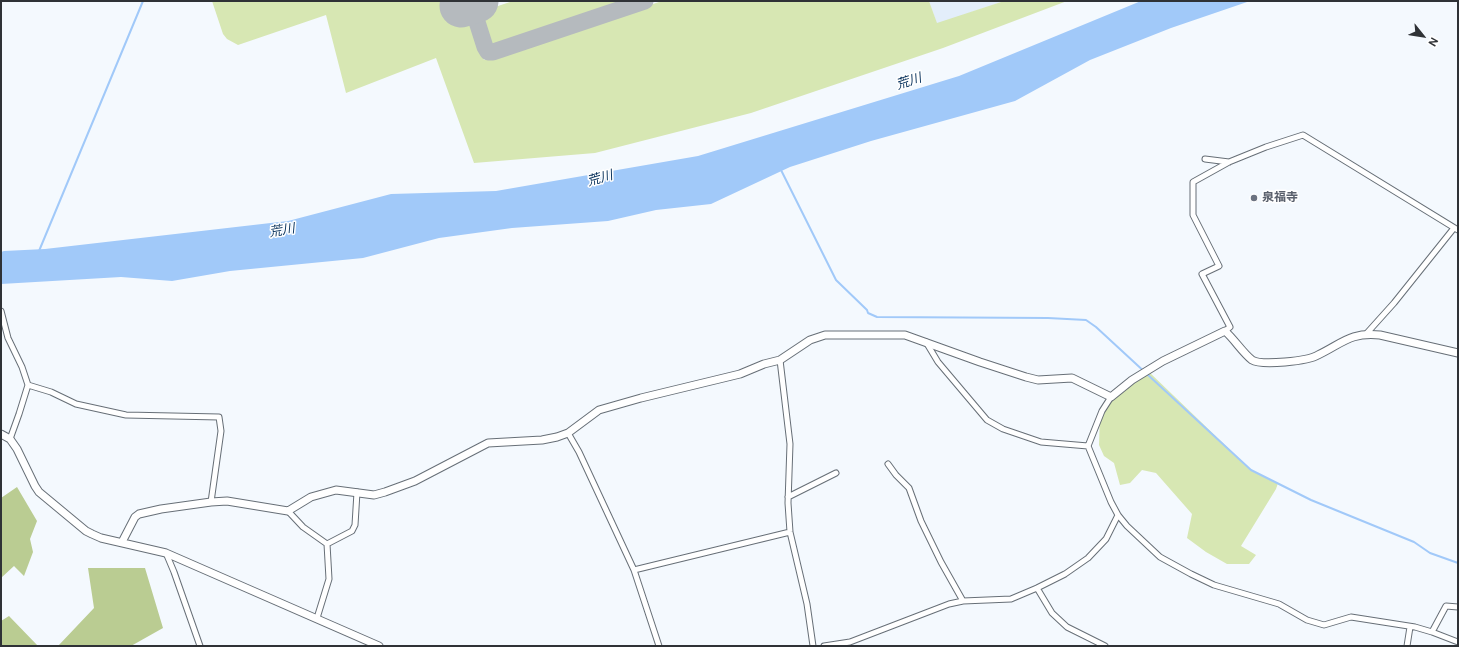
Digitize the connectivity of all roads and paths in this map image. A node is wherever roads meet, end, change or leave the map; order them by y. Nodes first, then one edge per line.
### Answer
1 (1205, 159) dead end
2 (1229, 162) junction
3 (1456, 229) edge
4 (1, 311) edge
5 (1225, 331) junction
6 (1367, 333) junction
7 (926, 342) junction
8 (1458, 353) edge
9 (780, 360) junction
10 (28, 385) junction
11 (1111, 397) junction
12 (568, 433) junction
13 (1, 434) edge
14 (10, 439) junction
15 (1088, 446) junction
16 (888, 464) dead end
17 (836, 473) dead end
18 (357, 492) junction
19 (788, 497) junction
20 (211, 502) junction
21 (288, 511) junction
22 (1118, 515) junction
23 (790, 532) junction
24 (122, 542) junction
25 (327, 544) junction
26 (166, 553) junction
27 (634, 570) junction
28 (1037, 588) junction
29 (963, 601) junction
30 (1458, 607) edge
31 (317, 618) junction
32 (1410, 626) junction
33 (1432, 632) junction
34 (1458, 642) edge
35 (200, 646) edge
36 (379, 646) edge
37 (659, 646) edge
38 (813, 646) edge
39 (824, 646) edge
40 (1105, 646) edge
41 (1407, 646) edge

1 - 2 street
2 - 3 street
2 - 5 street
3 - 6 street
4 - 10 street
5 - 6 street
5 - 11 street
6 - 8 street
7 - 9 street
7 - 11 street
7 - 15 street
9 - 12 street
9 - 19 street
10 - 14 street
10 - 20 street
11 - 15 street
12 - 18 street
12 - 27 street
13 - 14 street
14 - 24 street
15 - 22 street
16 - 29 street
17 - 19 street
18 - 21 street
18 - 25 street
19 - 23 street
20 - 21 street
20 - 24 street
21 - 25 street
22 - 28 street
22 - 32 street
23 - 27 street
23 - 38 street
24 - 26 street
25 - 31 street
26 - 31 street
26 - 35 street
27 - 37 street
28 - 29 street
28 - 40 street
29 - 39 street
30 - 33 street
31 - 36 street
32 - 33 street
32 - 41 street
33 - 34 street

